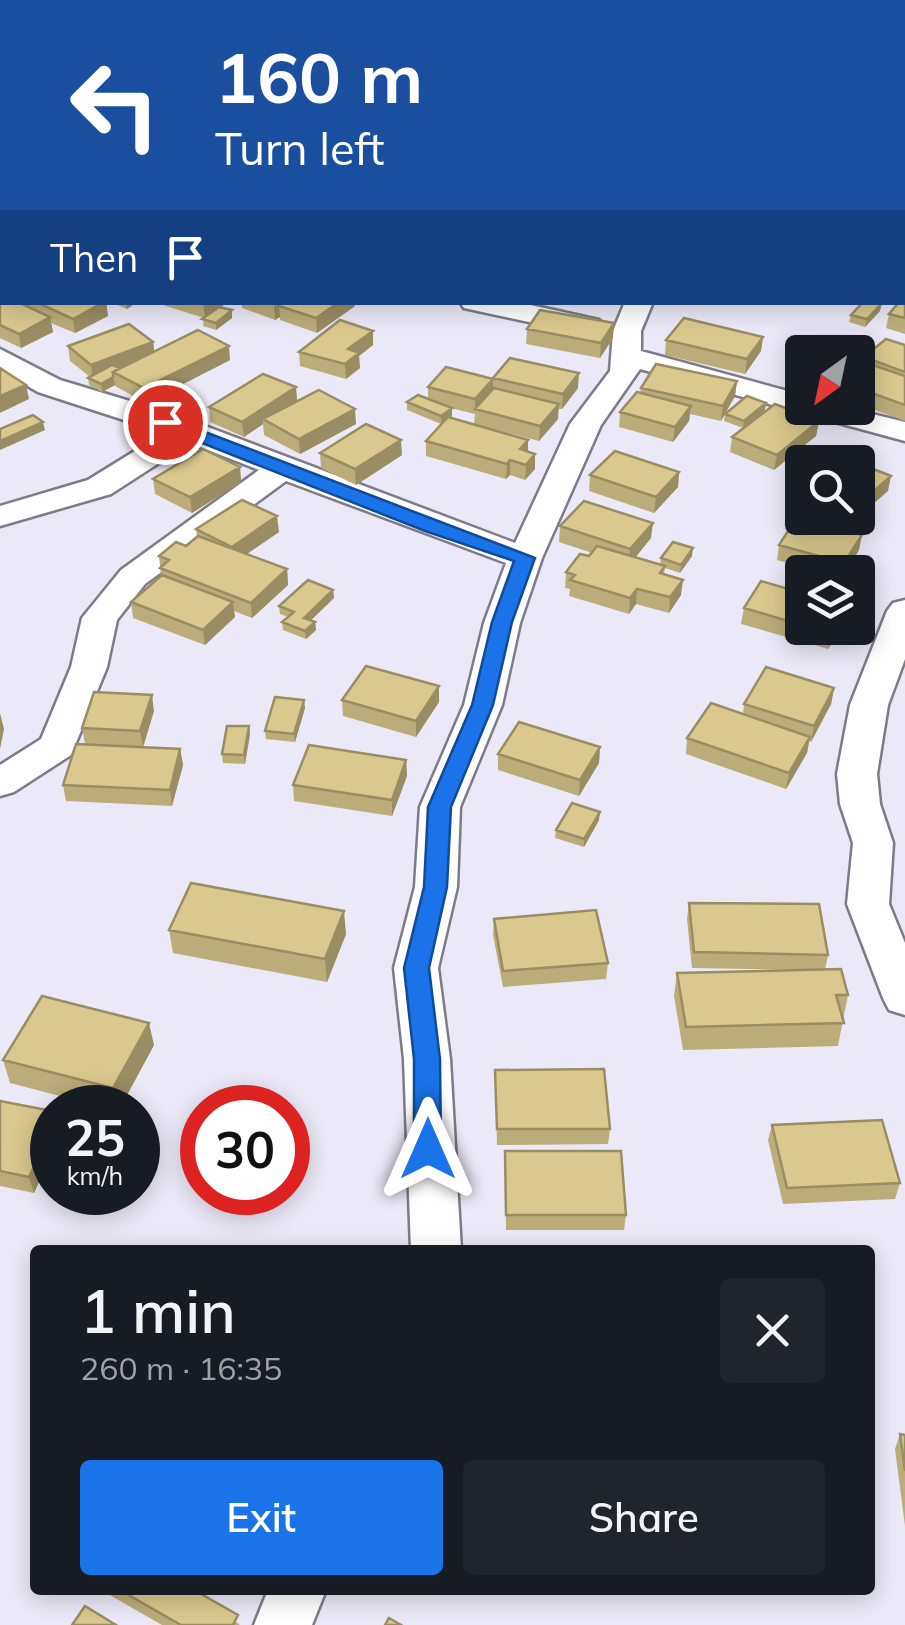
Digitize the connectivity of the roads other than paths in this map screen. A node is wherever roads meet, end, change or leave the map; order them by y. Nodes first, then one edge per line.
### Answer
1 (491, 305) edge
2 (631, 330) edge
3 (0, 358) edge
4 (785, 397) edge
5 (875, 424) edge
6 (187, 430) junction
7 (905, 432) edge
8 (283, 468) junction
9 (0, 516) edge
10 (525, 558) junction
11 (905, 611) edge
12 (0, 783) edge
13 (905, 998) edge
14 (436, 1245) edge
15 (295, 1595) edge
16 (284, 1625) edge

1 - 2 street
2 - 4 street
2 - 10 street
3 - 6 street
5 - 7 street
6 - 8 street
6 - 9 street
8 - 10 street
8 - 12 street
10 - 14 street
11 - 13 street
15 - 16 street

